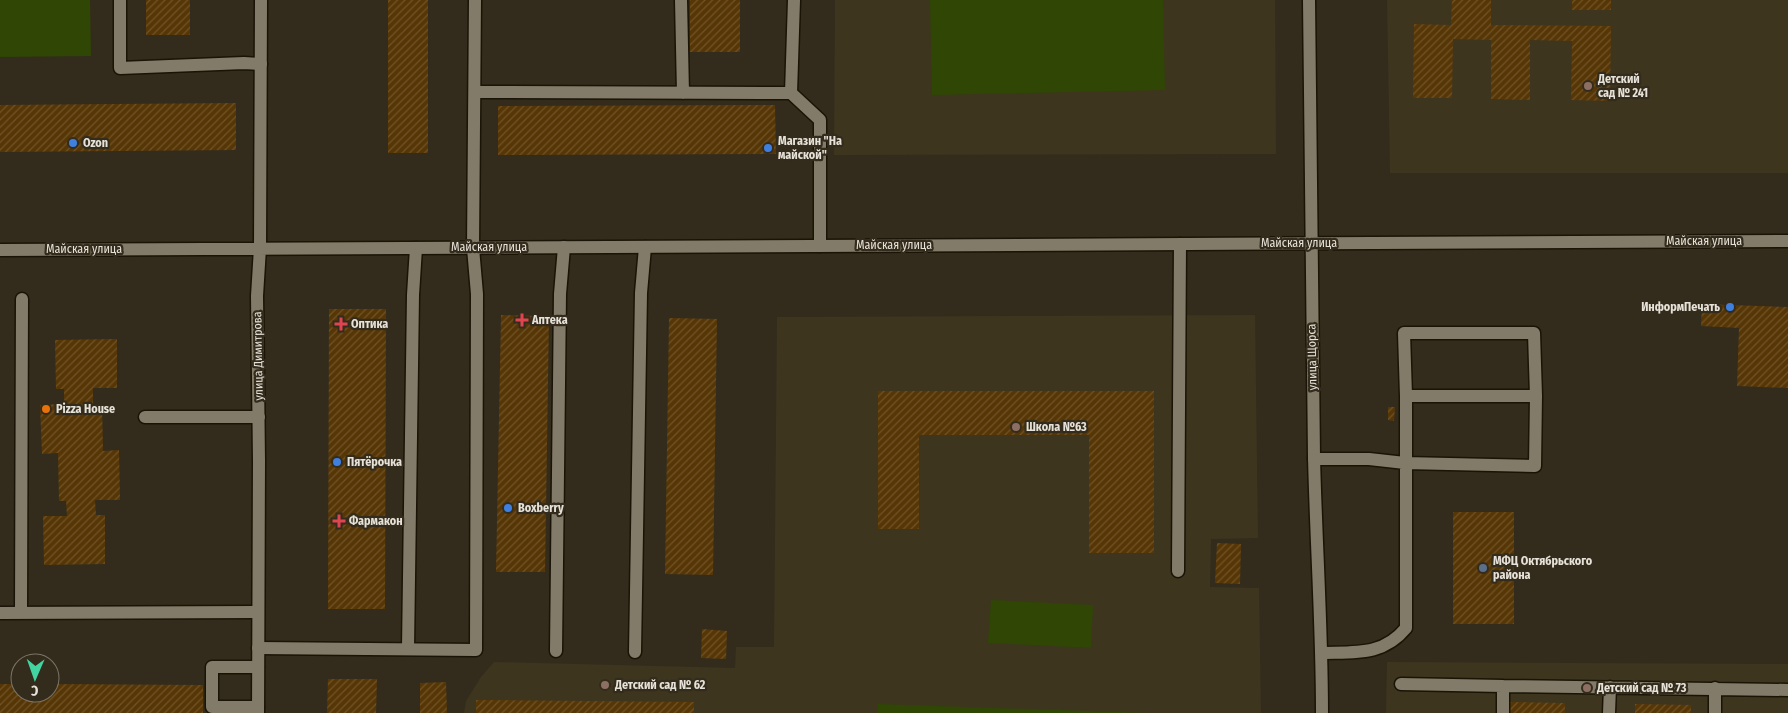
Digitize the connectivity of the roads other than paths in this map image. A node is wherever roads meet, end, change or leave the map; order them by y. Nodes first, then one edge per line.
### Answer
1 (120, 0) edge
2 (261, 0) edge
3 (475, 0) edge
4 (681, 0) edge
5 (794, 0) edge
6 (1309, 0) edge
7 (261, 64) junction
8 (475, 92) junction
9 (683, 93) junction
10 (791, 93) junction
11 (1788, 241) edge
12 (1310, 243) junction
13 (1180, 244) junction
14 (820, 246) junction
15 (564, 247) junction
16 (645, 247) junction
17 (260, 248) junction
18 (416, 248) junction
19 (473, 248) junction
20 (0, 250) edge
21 (22, 299) dead end
22 (1406, 396) junction
23 (1536, 396) junction
24 (144, 417) dead end
25 (259, 417) junction
26 (1314, 459) junction
27 (1405, 463) junction
28 (1178, 571) dead end
29 (258, 612) junction
30 (0, 613) edge
31 (21, 613) junction
32 (258, 648) junction
33 (408, 648) junction
34 (556, 651) dead end
35 (635, 652) dead end
36 (1322, 653) junction
37 (258, 667) junction
38 (1401, 684) dead end
39 (1503, 686) junction
40 (1610, 688) junction
41 (1715, 688) junction
42 (1788, 690) edge
43 (258, 710) edge
44 (1322, 713) edge
45 (1503, 713) edge
46 (1609, 713) edge
47 (1714, 713) edge

1 - 7 street
2 - 7 street, улица Димитрова
3 - 8 street
4 - 9 street
5 - 10 street
6 - 12 street, улица Щорса
7 - 17 street, улица Димитрова
8 - 9 street
8 - 19 street
9 - 10 street
10 - 14 street
11 - 12 street, Майская улица
12 - 13 street, Майская улица
12 - 26 street, улица Щорса
13 - 14 street, Майская улица
13 - 28 street
14 - 16 street, Майская улица
15 - 16 street, Майская улица
15 - 19 street, Майская улица
15 - 34 street
16 - 35 street
17 - 18 street, Майская улица
17 - 20 street, Майская улица
17 - 25 street, улица Димитрова
18 - 19 street, Майская улица
18 - 33 street
19 - 33 street
21 - 31 street
22 - 23 street
22 - 23 street
22 - 27 street
23 - 27 street
24 - 25 street
25 - 29 street, улица Димитрова
26 - 27 street
26 - 36 street, улица Щорса
27 - 36 street
29 - 31 street
29 - 32 street, улица Димитрова
30 - 31 street
32 - 33 street
32 - 37 street, улица Димитрова
36 - 44 street, улица Щорса
37 - 43 street, улица Димитрова
37 - 43 street
38 - 39 street
39 - 40 street
39 - 45 street
40 - 41 street
40 - 46 street
41 - 42 street
41 - 47 street

